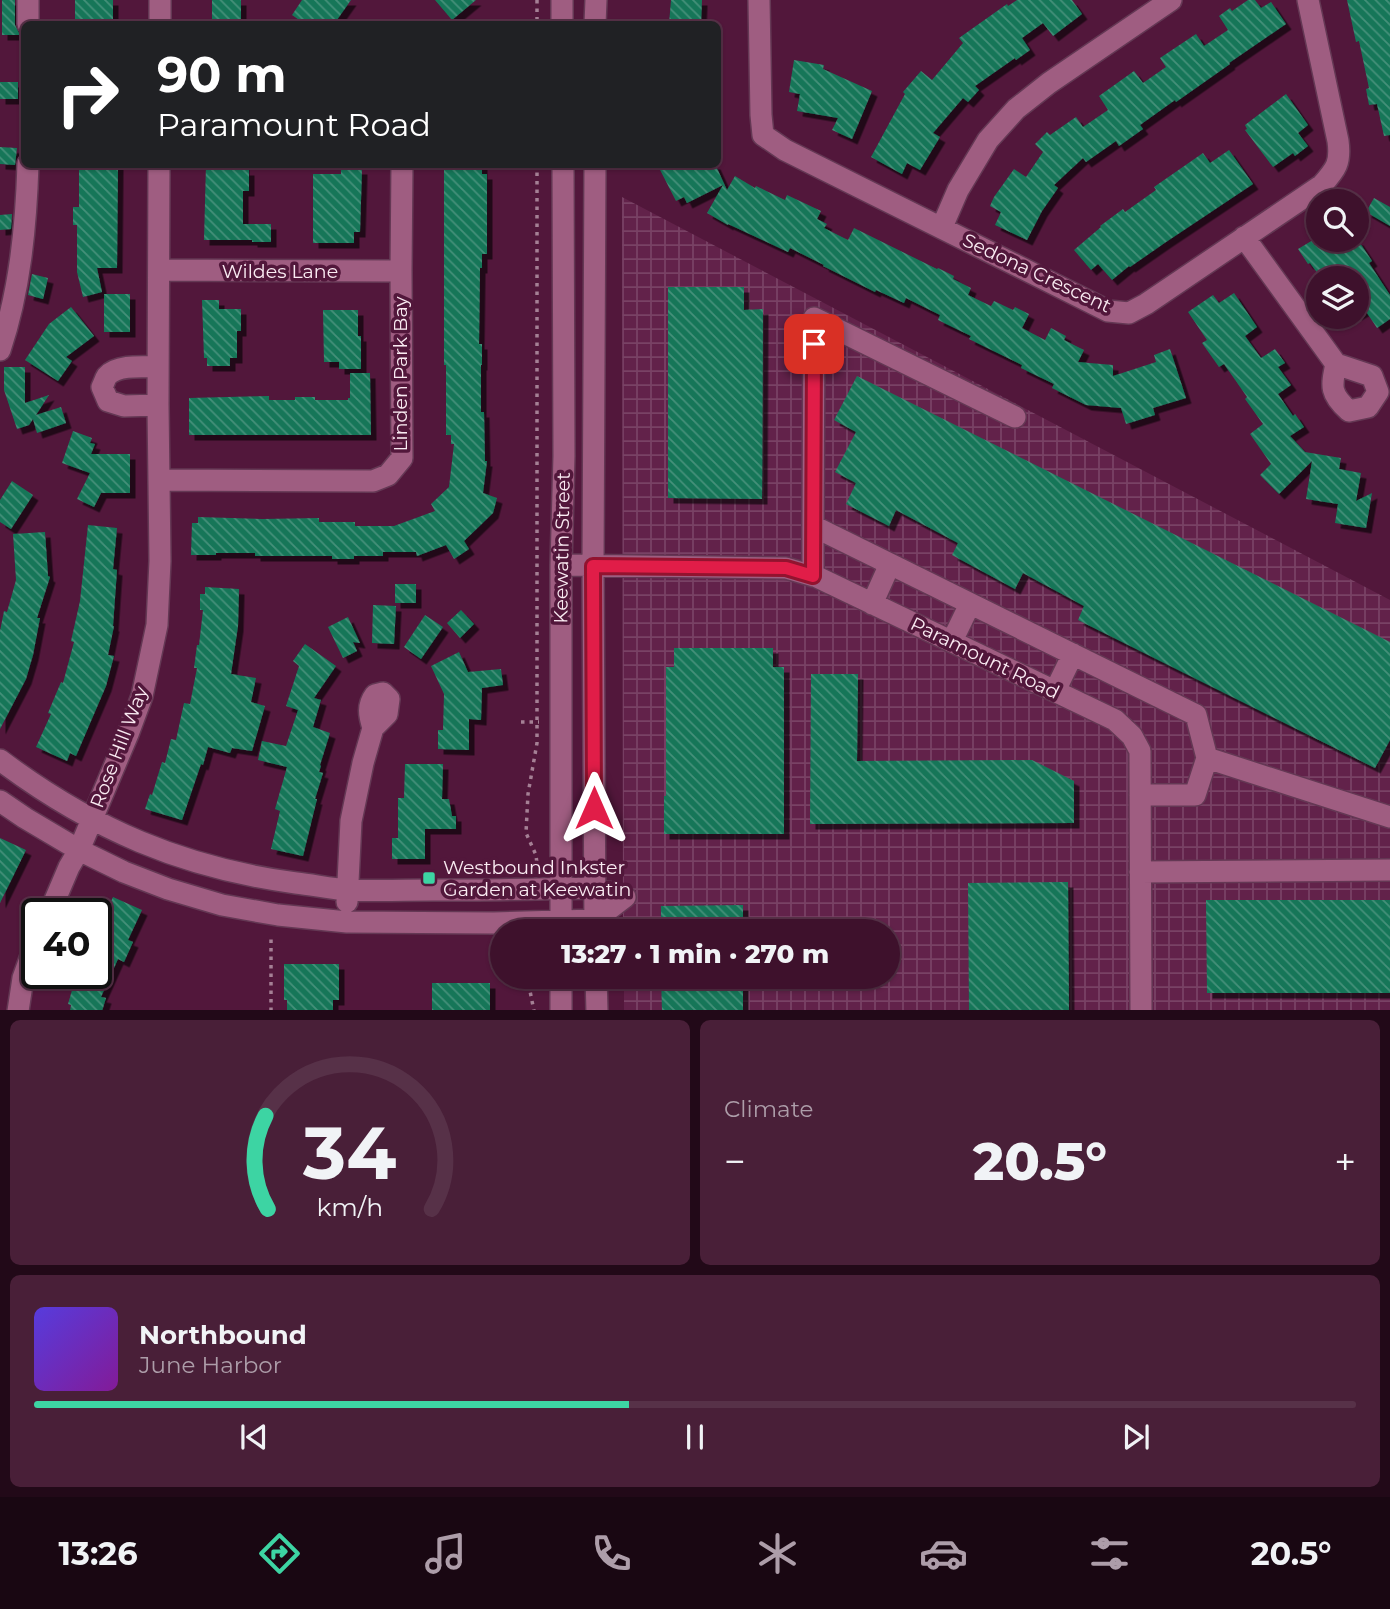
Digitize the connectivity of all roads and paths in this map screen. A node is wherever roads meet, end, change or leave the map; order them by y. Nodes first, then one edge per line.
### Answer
1 (28, 0) edge
2 (160, 0) edge
3 (537, 0) edge
4 (562, 0) edge
5 (596, 0) edge
6 (759, 0) edge
7 (1171, 0) edge
8 (1308, 0) edge
9 (28, 21) edge
10 (160, 21) edge
11 (537, 21) edge
12 (562, 21) edge
13 (595, 21) edge
14 (28, 168) edge
15 (159, 168) edge
16 (402, 168) edge
17 (537, 168) edge
18 (563, 168) edge
19 (595, 168) edge
20 (942, 227) junction
21 (1244, 237) junction
22 (159, 270) junction
23 (401, 271) junction
24 (0, 350) edge
25 (1336, 364) dead end
26 (158, 367) junction
27 (158, 405) junction
28 (1015, 417) dead end
29 (160, 480) junction
30 (813, 526) junction
31 (890, 564) junction
32 (561, 565) junction
33 (593, 566) junction
34 (813, 576) junction
35 (872, 604) junction
36 (970, 604) junction
37 (952, 641) junction
38 (1073, 654) junction
39 (1055, 691) junction
40 (521, 722) dead end
41 (537, 722) junction
42 (548, 722) dead end
43 (373, 728) dead end
44 (1207, 758) junction
45 (0, 760) edge
46 (1140, 795) junction
47 (0, 801) edge
48 (1390, 817) edge
49 (91, 820) junction
50 (79, 850) junction
51 (536, 855) dead end
52 (1390, 870) edge
53 (1140, 872) junction
54 (594, 888) junction
55 (562, 889) junction
56 (347, 890) junction
57 (56, 898) edge
58 (561, 919) edge
59 (595, 919) edge
60 (604, 919) edge
61 (347, 922) junction
62 (490, 927) edge
63 (271, 937) dead end
64 (21, 989) edge
65 (530, 989) edge
66 (560, 989) edge
67 (596, 989) edge
68 (18, 1010) edge
69 (271, 1010) edge
70 (534, 1010) edge
71 (561, 1010) edge
72 (597, 1010) edge
73 (1141, 1010) edge

1 - 9 street
2 - 10 street
3 - 11 path
4 - 12 street
5 - 13 street
6 - 20 street, Sedona Crescent
7 - 20 street
8 - 21 street, Sedona Crescent
14 - 24 street
15 - 22 street, Rose Hill Way
16 - 23 street, Linden Park Bay
17 - 41 path
18 - 32 street, Keewatin Street
19 - 33 street, Keewatin Street
20 - 21 street, Sedona Crescent
21 - 25 street
22 - 23 street, Wildes Lane
22 - 26 street, Rose Hill Way
23 - 29 street, Linden Park Bay
26 - 27 street, Rose Hill Way
26 - 27 street
27 - 29 street, Rose Hill Way
28 - 30 street
29 - 49 street, Rose Hill Way
30 - 31 street
30 - 34 street
31 - 35 street
31 - 36 street
32 - 33 street, Paramount Road
32 - 55 street, Keewatin Street
33 - 34 street, Paramount Road
33 - 54 street, Keewatin Street
34 - 35 street, Paramount Road
35 - 37 street, Paramount Road
36 - 37 street
36 - 38 street
37 - 39 street, Paramount Road
38 - 39 street
38 - 44 street
39 - 46 street, Paramount Road
40 - 41 path
41 - 42 path
41 - 51 path
43 - 56 street
44 - 46 street
44 - 48 street
45 - 49 street
46 - 53 street, Paramount Road
47 - 50 street
49 - 50 street, Rose Hill Way
49 - 56 street
50 - 57 street, Rose Hill Way
50 - 61 street
52 - 53 street
53 - 73 street, Paramount Road
54 - 55 street
54 - 59 street, Keewatin Street
54 - 60 street
55 - 56 street
55 - 58 street, Keewatin Street
56 - 61 street
61 - 62 street
63 - 69 path
64 - 68 street
65 - 70 path
66 - 71 street
67 - 72 street

